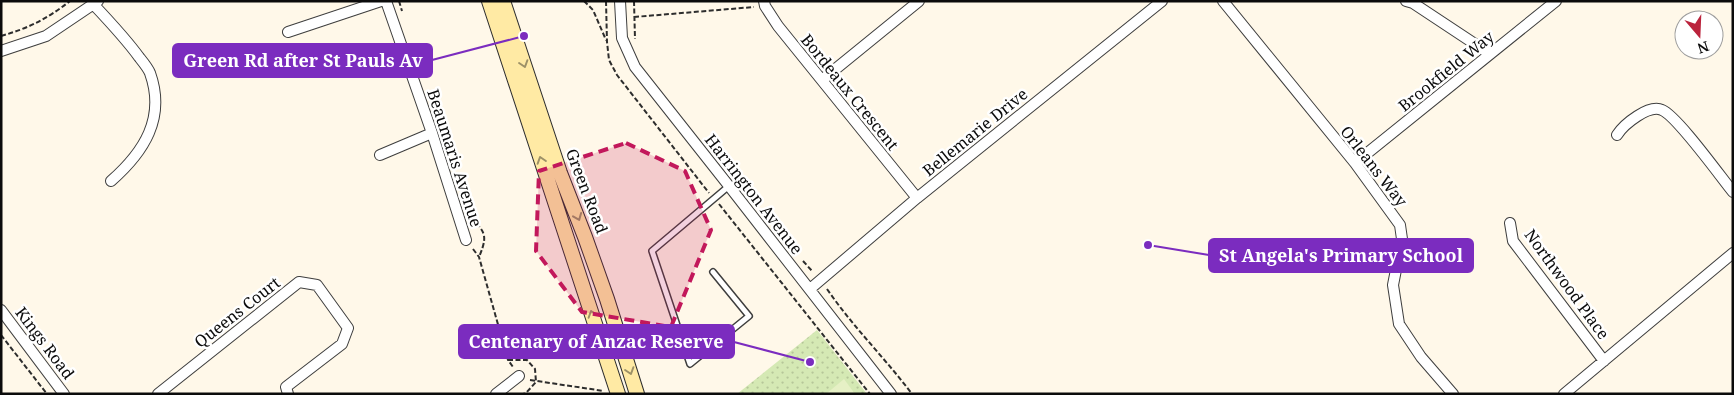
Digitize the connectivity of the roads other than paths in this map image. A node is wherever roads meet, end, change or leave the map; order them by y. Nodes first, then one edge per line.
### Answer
1 (381, 1) edge
2 (386, 1) edge
3 (489, 1) edge
4 (503, 1) edge
5 (620, 1) edge
6 (919, 1) edge
7 (1162, 1) edge
8 (1223, 1) edge
9 (1406, 1) edge
10 (1556, 1) edge
11 (96, 3) edge
12 (765, 4) edge
13 (288, 32) dead end
14 (1, 51) edge
15 (1490, 54) junction
16 (822, 80) junction
17 (432, 133) junction
18 (1617, 135) dead end
19 (380, 155) dead end
20 (1356, 163) junction
21 (111, 180) dead end
22 (730, 186) junction
23 (1733, 192) edge
24 (917, 198) junction
25 (1510, 223) dead end
26 (466, 240) road end
27 (1733, 253) edge
28 (713, 272) dead end
29 (810, 289) junction
30 (1, 310) edge
31 (1604, 362) junction
32 (519, 376) road end
33 (64, 394) edge
34 (158, 394) edge
35 (288, 394) edge
36 (496, 394) edge
37 (618, 394) edge
38 (637, 394) edge
39 (891, 394) edge
40 (1453, 394) edge
41 (1564, 394) edge

1 - 13 street
2 - 17 street, Beaumaris Avenue
37 -> 3 main road, Green Road
4 -> 38 main road, Green Road
5 - 22 street, Harrington Avenue
6 - 16 street
7 - 24 street, Bellemarie Drive
8 - 20 street, Orleans Way
9 - 15 street
10 - 15 street, Brookfield Way
11 - 14 street
11 - 21 street
12 - 16 street, Bordeaux Crescent
15 - 20 street, Brookfield Way
16 - 24 street, Bordeaux Crescent
17 - 19 street
17 - 26 street, Beaumaris Avenue
18 - 23 street
20 - 40 street, Orleans Way
22 - 28 lane
22 - 29 street, Harrington Avenue
24 - 29 street, Bellemarie Drive
25 - 31 street, Northwood Place
27 - 31 street
29 - 39 street, Harrington Avenue
30 - 33 street, Kings Road
31 - 41 street
32 - 36 street
34 - 35 street, Queens Court

